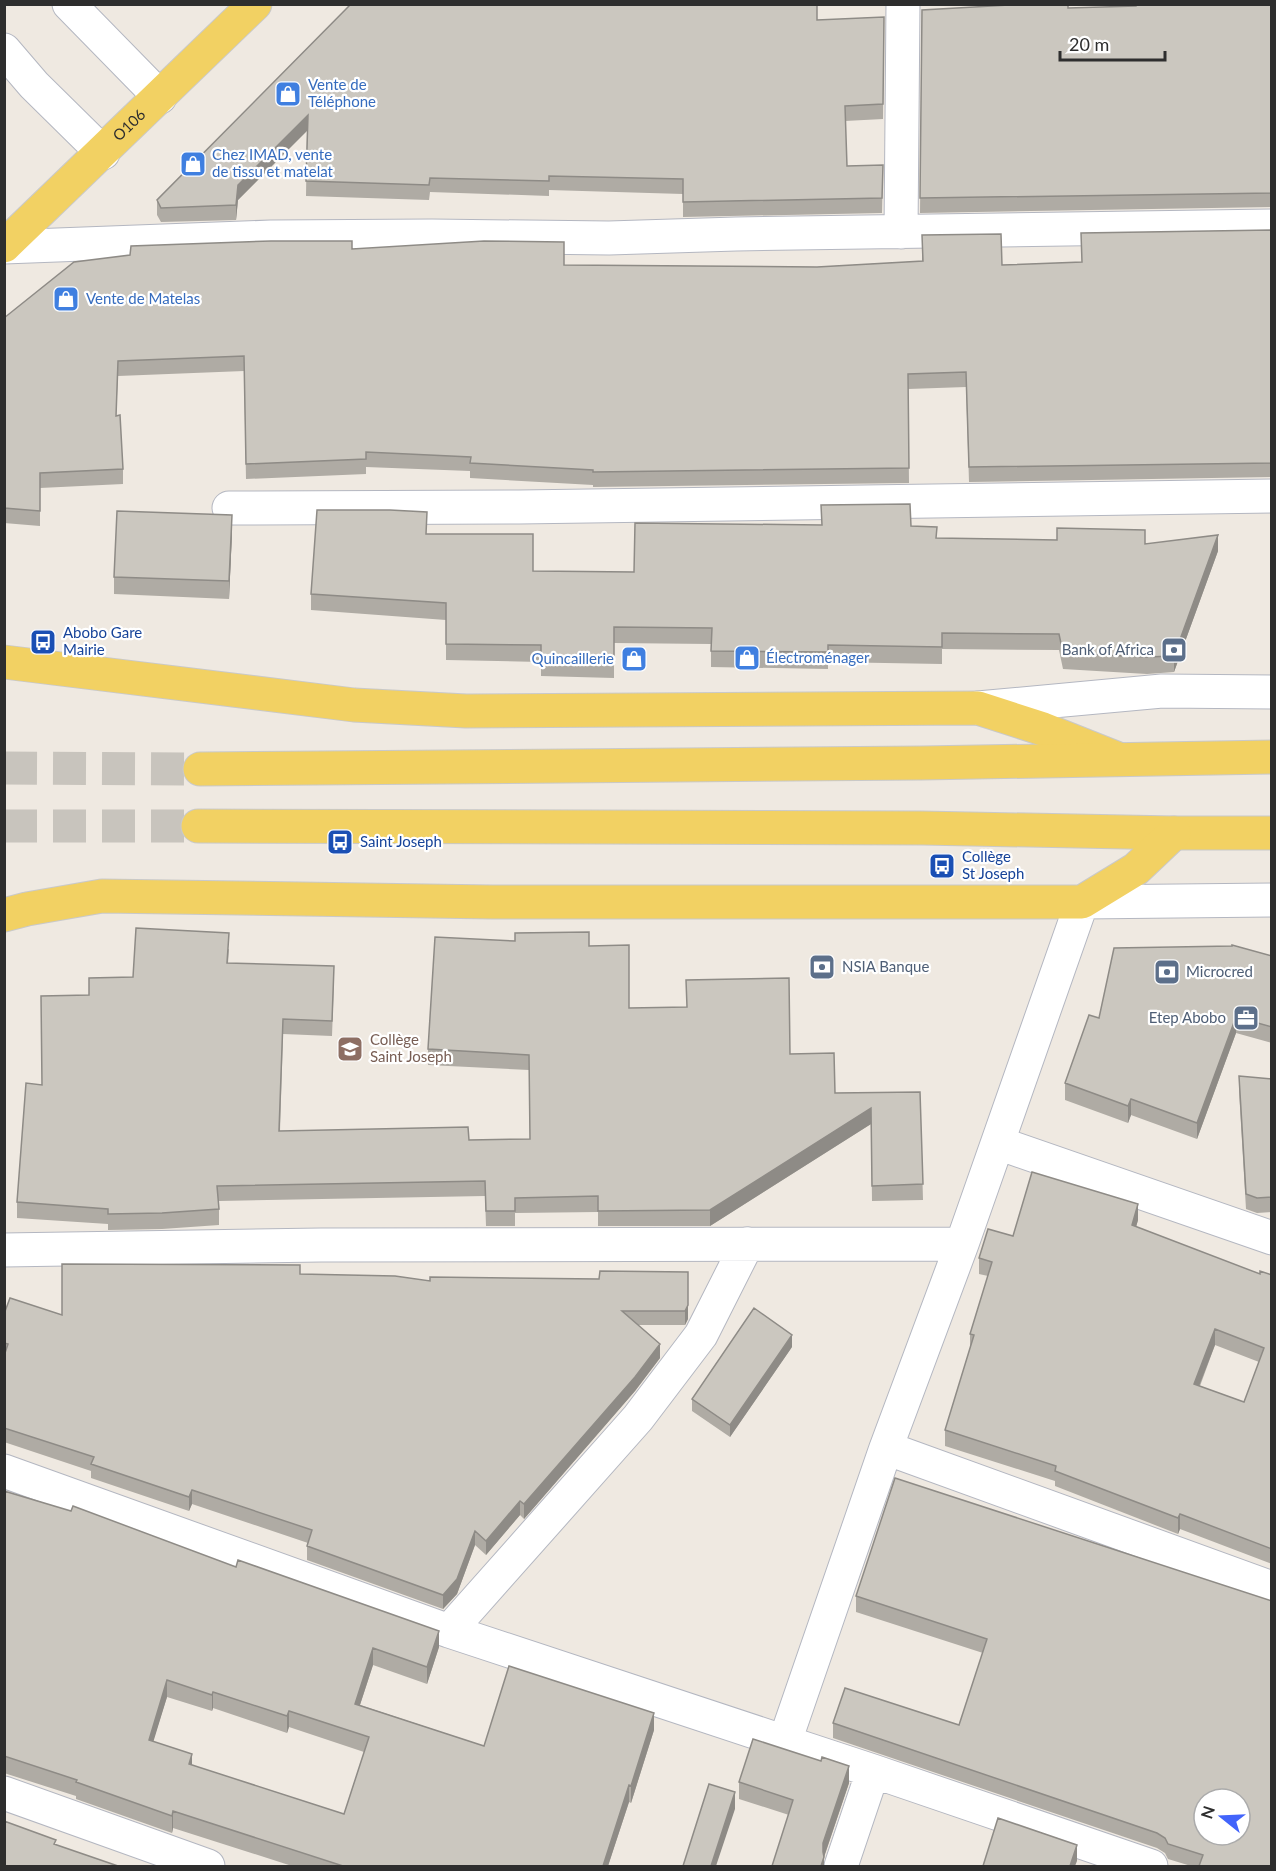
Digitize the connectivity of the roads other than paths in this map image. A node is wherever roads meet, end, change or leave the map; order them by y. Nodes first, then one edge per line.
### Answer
1 (69, 4) edge
2 (255, 4) edge
3 (903, 4) edge
4 (4, 50) edge
5 (160, 97) junction
6 (103, 153) junction
7 (1272, 226) edge
8 (901, 232) junction
9 (4, 247) edge
10 (1272, 496) edge
11 (229, 508) dead end
12 (4, 662) edge
13 (1272, 692) edge
14 (978, 708) junction
15 (1272, 757) edge
16 (1116, 758) junction
17 (200, 770) tunnel mouth
18 (198, 826) tunnel mouth
19 (1174, 833) junction
20 (1272, 833) edge
21 (1272, 900) edge
22 (1082, 902) junction
23 (4, 915) edge
24 (998, 1143) junction
25 (1272, 1238) edge
26 (747, 1244) junction
27 (962, 1244) junction
28 (4, 1250) edge
29 (886, 1448) junction
30 (4, 1471) edge
31 (1272, 1588) edge
32 (448, 1631) junction
33 (785, 1741) junction
34 (873, 1771) junction
35 (4, 1793) edge
36 (208, 1866) edge
37 (841, 1866) edge
38 (1151, 1866) edge

1 - 5 street
2 - 5 main road, O106
3 - 8 street
4 - 6 street
5 - 6 main road, O106
6 - 9 main road, O106
7 - 8 street
8 - 9 street
10 - 11 street
12 - 14 main road
13 - 14 street
14 - 16 main road
15 - 16 main road
16 - 17 main road
18 - 19 main road
19 - 20 main road
19 - 22 main road
21 - 22 street
22 - 23 main road
22 - 24 street
24 - 25 street
24 - 27 street
26 - 27 street
26 - 28 street
26 - 32 street
27 - 29 street
29 - 31 street
29 - 33 street
30 - 32 street
32 - 33 street
33 - 34 street
34 - 37 street
34 - 38 street
35 - 36 street

